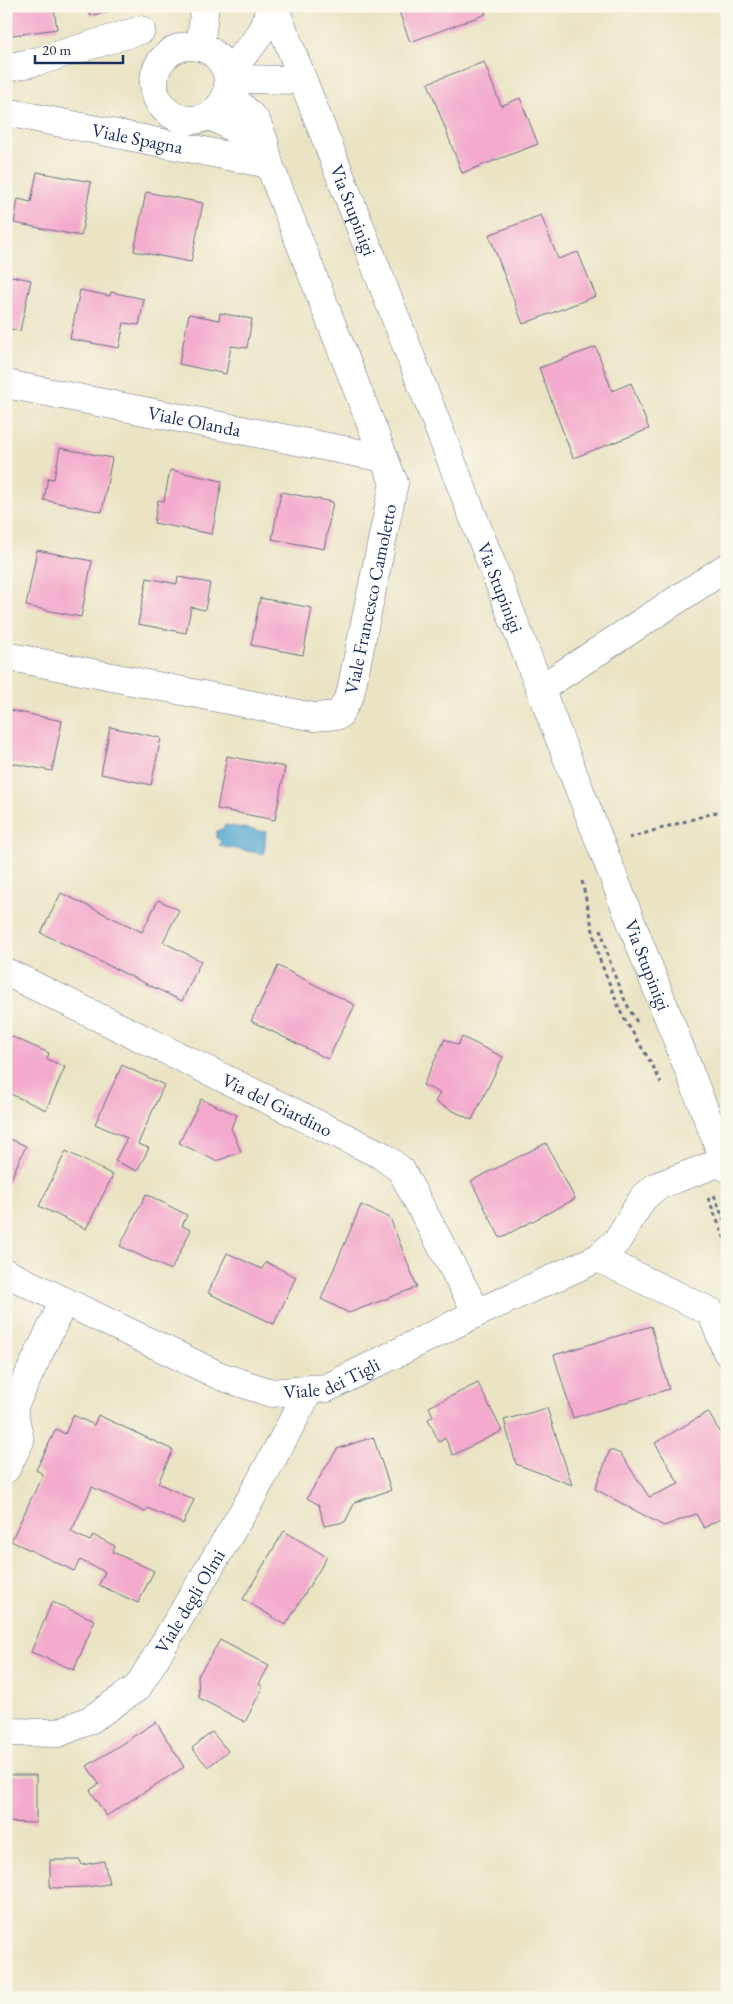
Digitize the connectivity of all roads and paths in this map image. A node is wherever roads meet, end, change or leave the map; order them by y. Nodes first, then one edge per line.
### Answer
1 (205, 6) edge
2 (272, 6) edge
3 (141, 30) dead end
4 (200, 47) junction
5 (6, 68) edge
6 (302, 80) junction
7 (227, 81) junction
8 (6, 112) edge
9 (208, 116) junction
10 (269, 164) junction
11 (6, 384) edge
12 (384, 458) junction
13 (727, 568) edge
14 (6, 656) edge
15 (540, 689) junction
16 (727, 808) edge
17 (601, 847) junction
18 (6, 972) edge
19 (725, 1164) edge
20 (598, 1258) junction
21 (6, 1273) edge
22 (64, 1301) junction
23 (477, 1313) junction
24 (727, 1352) edge
25 (310, 1389) junction
26 (6, 1469) edge
27 (6, 1732) edge

1 - 4 street
2 - 6 street, Via Stupinigi
2 - 7 street
3 - 5 street
4 - 7 street
4 - 9 street
6 - 7 street
6 - 15 street, Via Stupinigi
7 - 9 street
7 - 10 street, Viale Francesco Camoletto
8 - 10 street, Viale Spagna
9 - 10 street, Viale Francesco Camoletto
10 - 12 street, Viale Francesco Camoletto
11 - 12 street, Viale Olanda
12 - 14 street, Viale Francesco Camoletto
13 - 15 street
15 - 17 street, Via Stupinigi
16 - 17 path
17 - 19 street, Via Stupinigi
18 - 23 street, Via del Giardino
19 - 20 street, Viale dei Tigli
20 - 23 street, Viale dei Tigli
20 - 24 street
21 - 22 street, Viale dei Tigli
22 - 25 street, Viale dei Tigli
22 - 26 street
23 - 25 street, Viale dei Tigli
25 - 27 street, Viale degli Olmi

